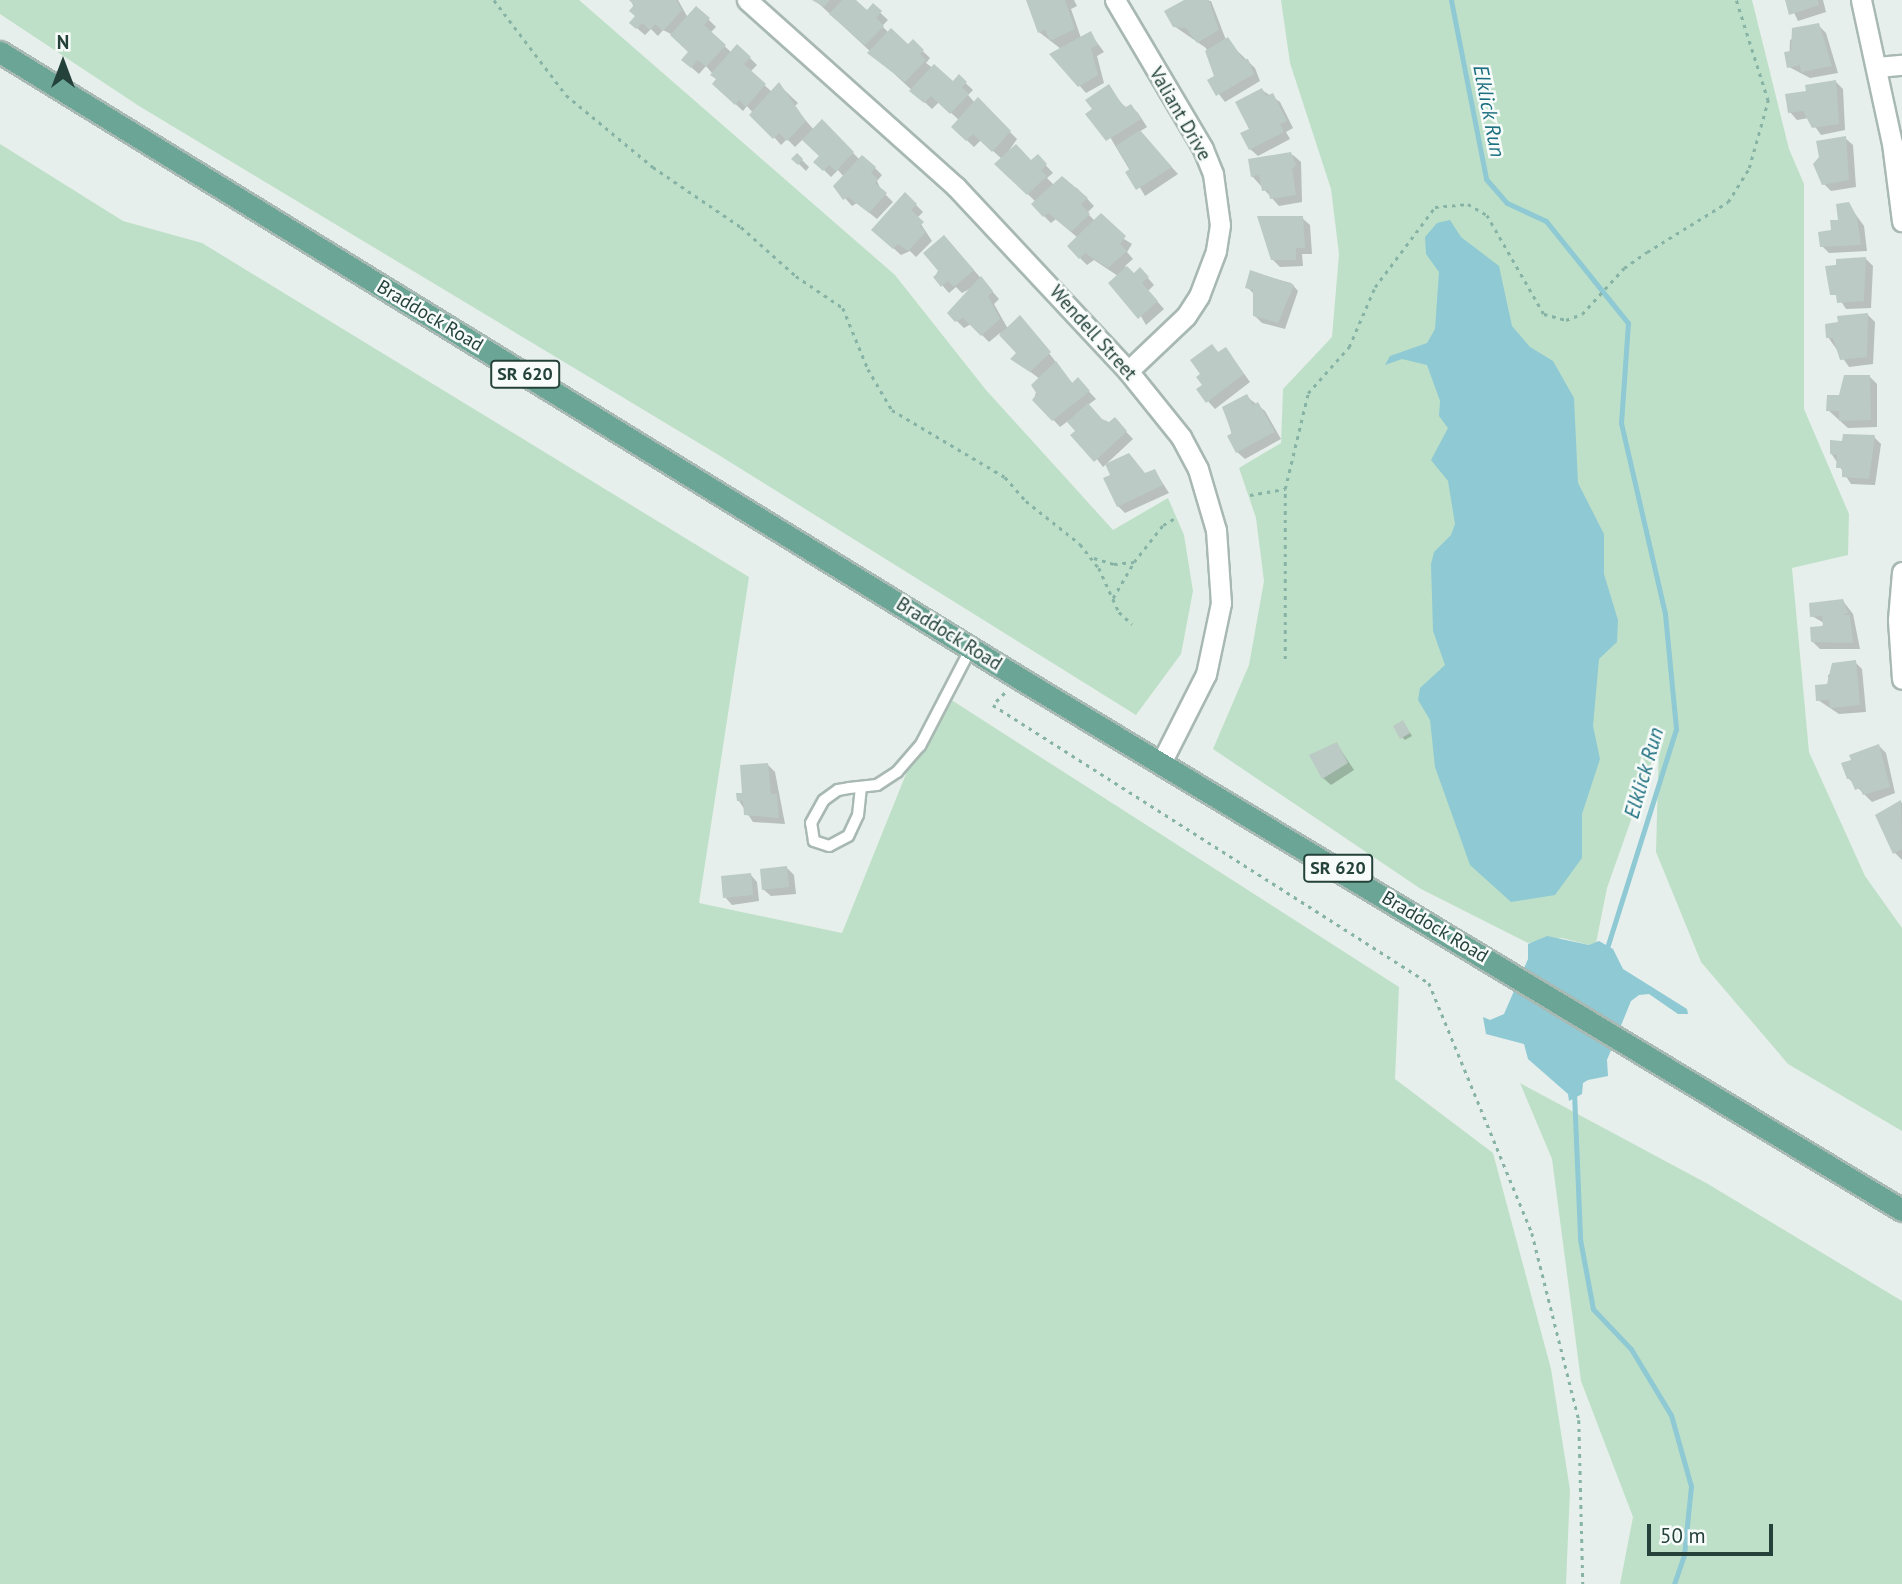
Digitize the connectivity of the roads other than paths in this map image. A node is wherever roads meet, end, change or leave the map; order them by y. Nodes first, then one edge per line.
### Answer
1 (747, 0) edge
2 (1115, 0) edge
3 (1861, 0) edge
4 (0, 52) edge
5 (1902, 65) edge
6 (1877, 67) junction
7 (1902, 221) edge
8 (1128, 371) junction
9 (1902, 572) edge
10 (1902, 580) edge
11 (971, 648) junction
12 (1902, 679) edge
13 (1162, 761) junction
14 (861, 787) junction
15 (1902, 1210) edge

1 - 8 street, Wendell Street
2 - 8 street, Valiant Drive
3 - 6 street
4 - 11 main road, Braddock Road / SR 620
5 - 6 street
6 - 7 street
8 - 13 street, Wendell Street
9 - 10 street
10 - 12 street
11 - 13 main road, Braddock Road / SR 620
11 - 14 lane
13 - 15 main road, Braddock Road / SR 620
14 - 14 lane

